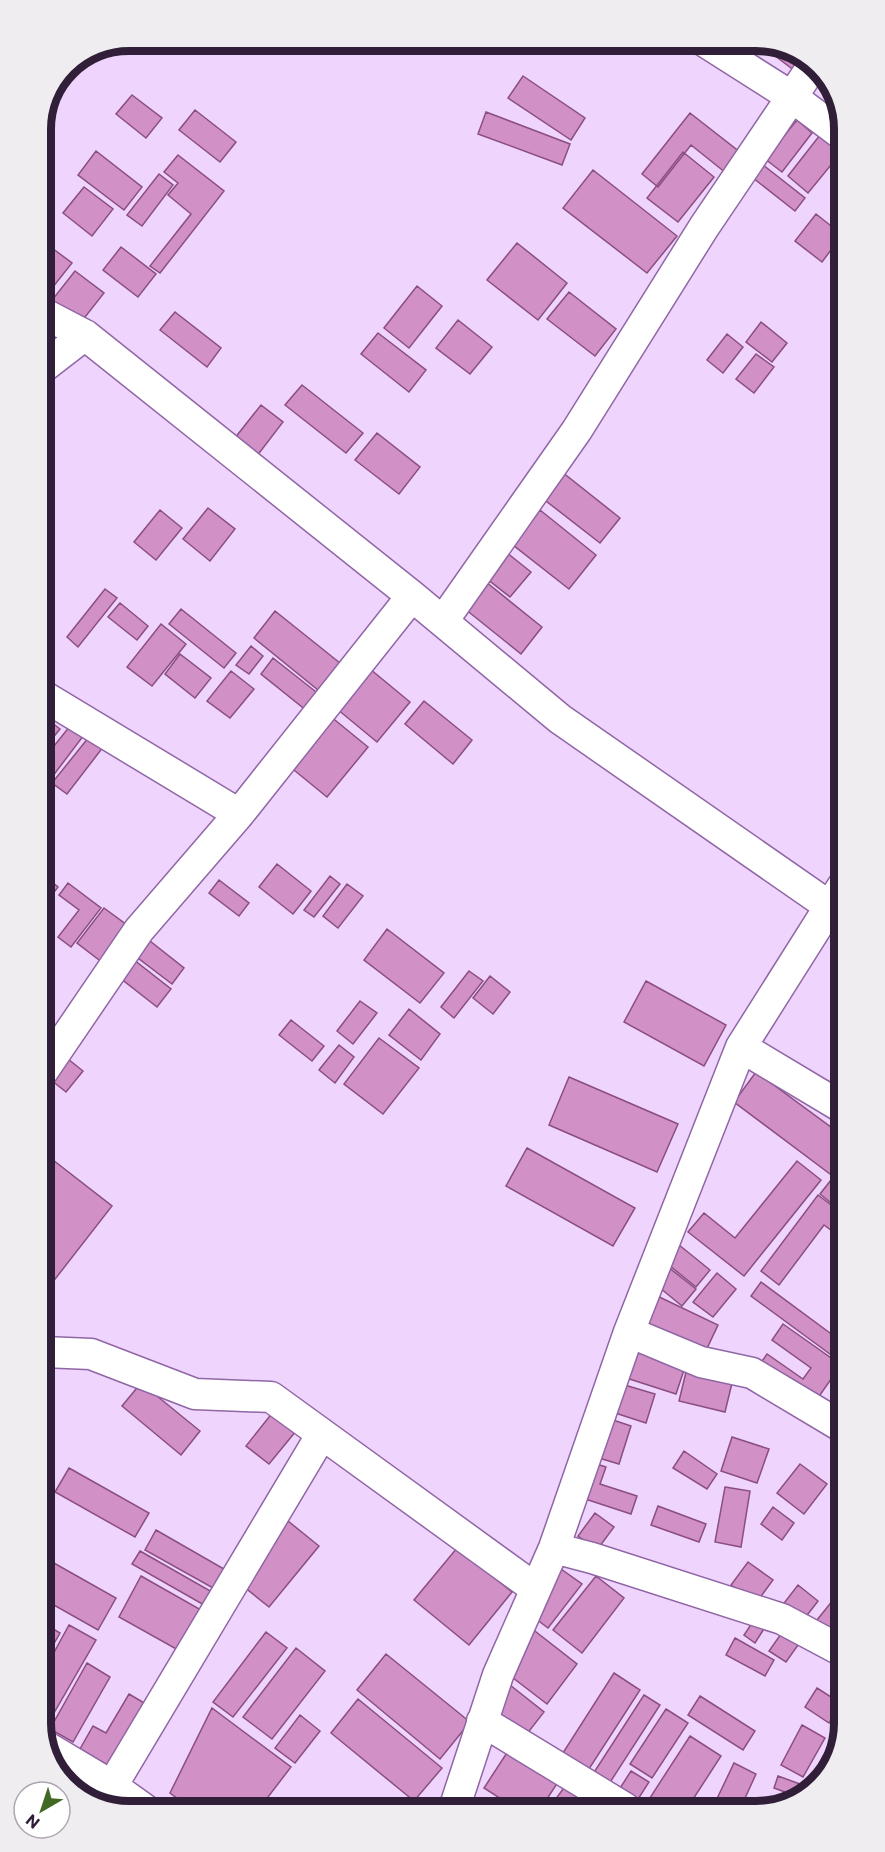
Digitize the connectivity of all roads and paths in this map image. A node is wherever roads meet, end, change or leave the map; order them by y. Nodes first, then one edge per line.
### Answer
1 (720, 51) edge
2 (809, 72) edge
3 (792, 97) junction
4 (834, 128) edge
5 (51, 317) edge
6 (85, 335) junction
7 (51, 361) edge
8 (412, 596) junction
9 (442, 621) junction
10 (51, 701) edge
11 (239, 814) junction
12 (834, 900) edge
13 (834, 909) edge
14 (741, 1047) junction
15 (51, 1059) edge
16 (834, 1103) edge
17 (629, 1332) junction
18 (51, 1352) edge
19 (834, 1422) edge
20 (322, 1434) junction
21 (554, 1548) junction
22 (536, 1589) junction
23 (834, 1647) edge
24 (482, 1721) junction
25 (57, 1753) edge
26 (112, 1786) junction
27 (133, 1801) edge
28 (457, 1801) edge
29 (613, 1801) edge

1 - 3 street
2 - 3 street
3 - 4 street
3 - 9 street
5 - 6 street
6 - 7 street
6 - 8 street
8 - 9 street
8 - 11 street
9 - 12 street
10 - 11 street
11 - 15 street
13 - 14 street
14 - 16 street
14 - 17 street
17 - 19 street
17 - 21 street
18 - 20 street
20 - 22 street
20 - 26 street
21 - 22 street
21 - 23 street
22 - 24 street
24 - 28 street
24 - 29 street
25 - 26 street
26 - 27 street

